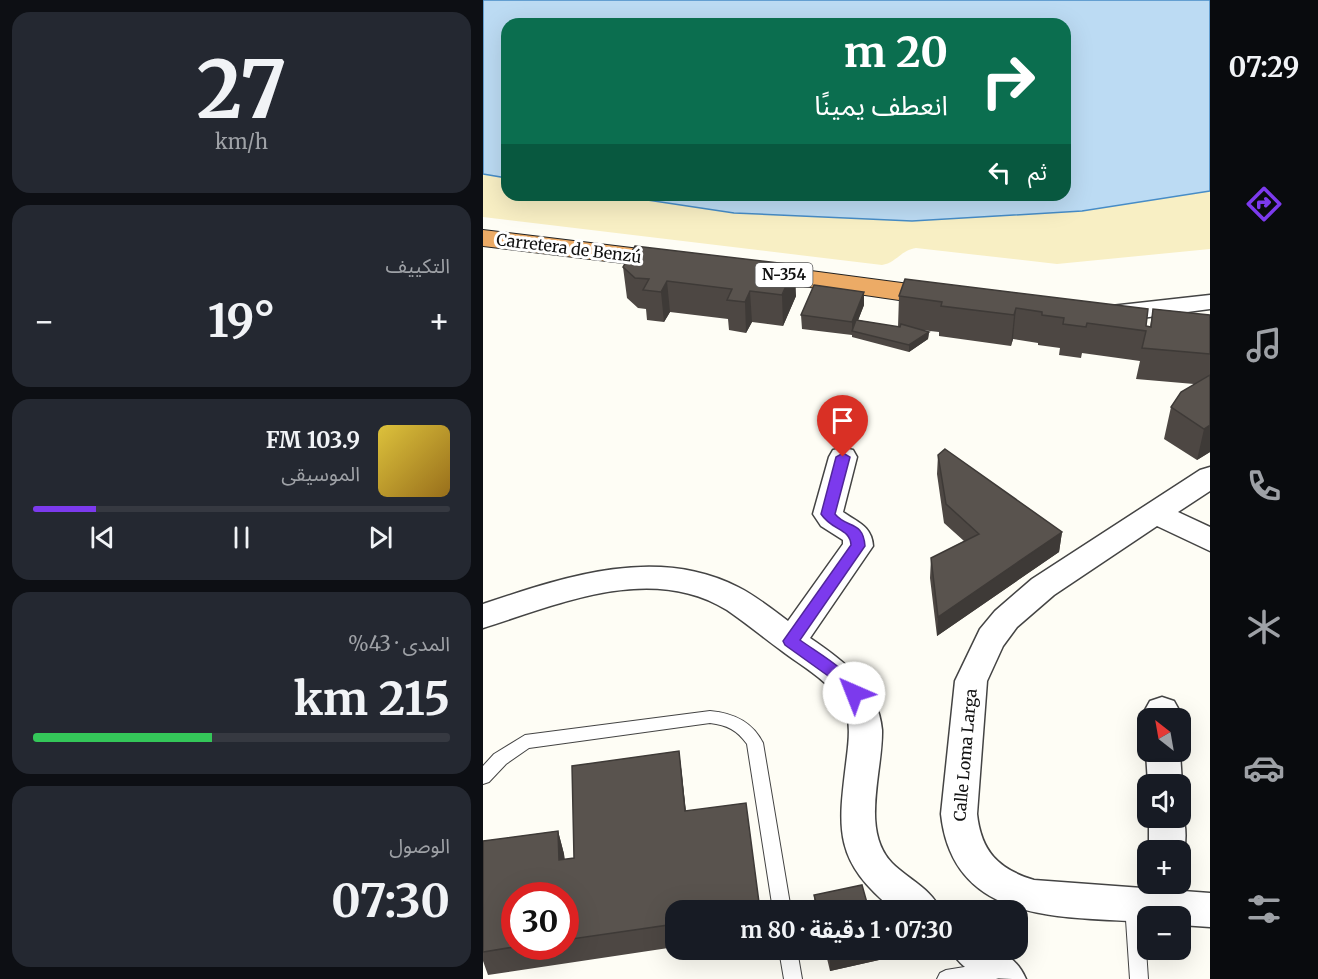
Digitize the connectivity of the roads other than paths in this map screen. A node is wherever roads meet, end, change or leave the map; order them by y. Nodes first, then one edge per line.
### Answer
1 (483, 238) edge
2 (972, 302) edge
3 (1210, 302) edge
4 (1084, 317) joint
5 (1189, 331) edge
6 (843, 457) dead end
7 (1210, 477) edge
8 (1155, 513) junction
9 (1210, 540) edge
10 (483, 616) edge
11 (791, 641) junction
12 (483, 777) edge
13 (1157, 898) edge
14 (780, 900) edge
15 (909, 900) edge
16 (1210, 910) edge
17 (790, 960) edge
18 (991, 966) edge
19 (793, 979) edge
20 (946, 979) edge
21 (1139, 979) edge

1 - 2 highway, Carretera de Benzú / N-354
3 - 4 street
4 - 5 highway
6 - 11 street
7 - 8 street, Calle Loma Larga
8 - 9 street
8 - 13 street, Calle Loma Larga
10 - 11 street
11 - 15 street
12 - 14 lane
13 - 16 street, Calle Loma Larga
13 - 21 lane
17 - 19 lane
18 - 20 lane

